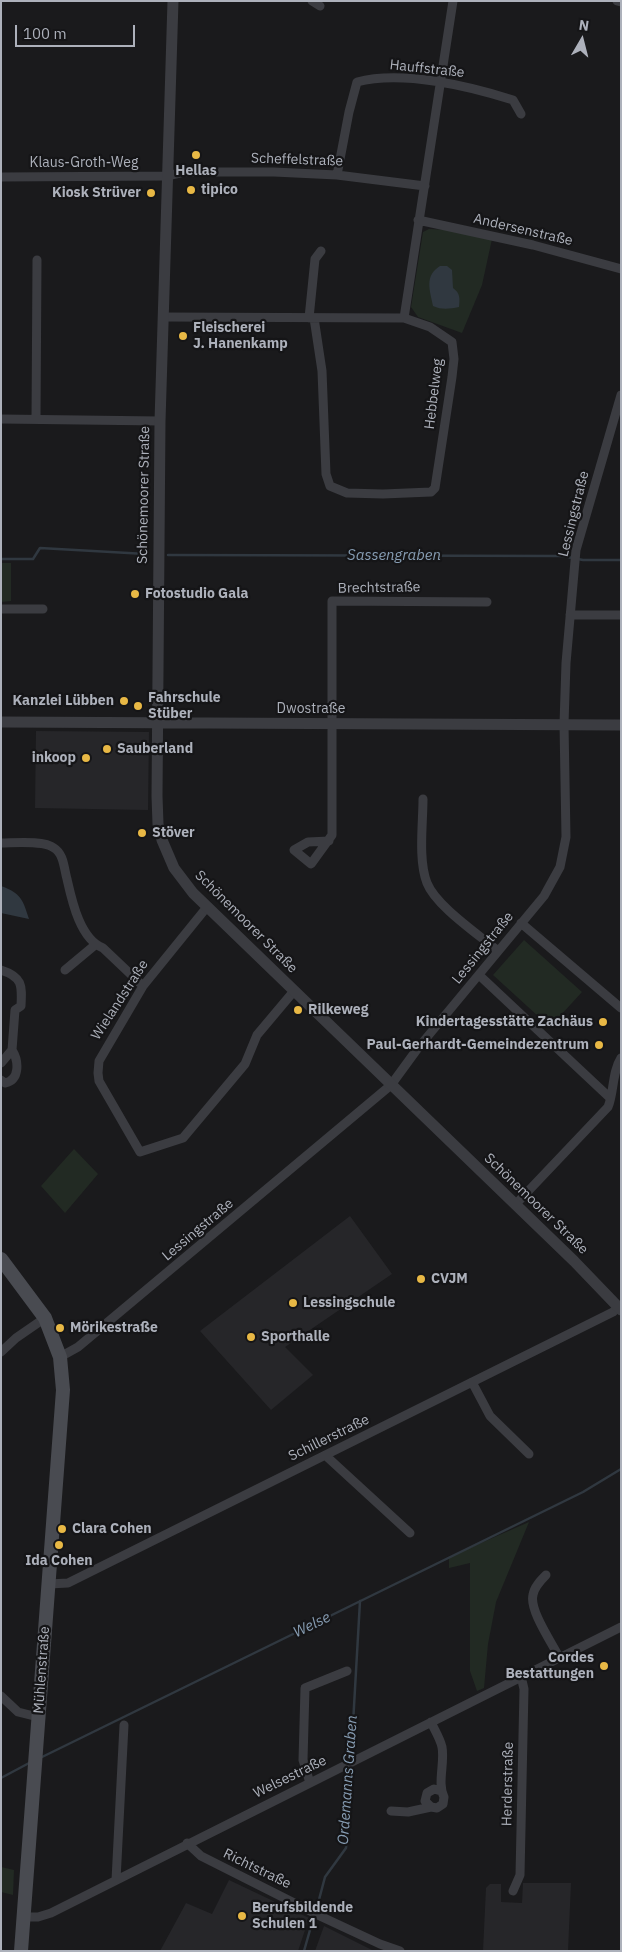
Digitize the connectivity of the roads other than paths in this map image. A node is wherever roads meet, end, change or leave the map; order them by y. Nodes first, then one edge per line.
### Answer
1 (173, 1) edge
2 (312, 1) edge
3 (453, 1) edge
4 (617, 1) edge
5 (621, 2) edge
6 (320, 6) dead end
7 (441, 83) junction
8 (521, 114) dead end
9 (337, 175) junction
10 (167, 176) junction
11 (1, 177) edge
12 (425, 186) junction
13 (418, 220) junction
14 (321, 251) dead end
15 (37, 260) dead end
16 (621, 269) edge
17 (164, 317) junction
18 (312, 318) junction
19 (404, 318) junction
20 (621, 394) edge
21 (1, 419) edge
22 (36, 419) junction
23 (160, 421) junction
24 (487, 602) dead end
25 (1, 609) edge
26 (43, 609) dead end
27 (570, 615) junction
28 (621, 615) edge
29 (1, 722) edge
30 (157, 722) junction
31 (332, 724) junction
32 (564, 724) junction
33 (621, 725) edge
34 (423, 799) dead end
35 (329, 840) dead end
36 (1, 843) edge
37 (207, 907) junction
38 (522, 923) junction
39 (95, 945) junction
40 (498, 951) junction
41 (1, 970) edge
42 (66, 970) dead end
43 (479, 975) junction
44 (143, 986) junction
45 (294, 991) junction
46 (621, 1008) edge
47 (12, 1050) junction
48 (621, 1058) edge
49 (1, 1063) edge
50 (1, 1080) edge
51 (391, 1085) junction
52 (609, 1097) junction
53 (515, 1205) junction
54 (1, 1259) edge
55 (619, 1308) edge
56 (45, 1318) junction
57 (1, 1352) edge
58 (60, 1357) junction
59 (472, 1382) junction
60 (529, 1454) dead end
61 (325, 1455) junction
62 (410, 1533) dead end
63 (546, 1575) dead end
64 (49, 1584) junction
65 (621, 1627) edge
66 (559, 1657) junction
67 (347, 1671) dead end
68 (521, 1676) junction
69 (1, 1696) edge
70 (38, 1717) junction
71 (430, 1722) junction
72 (124, 1725) dead end
73 (310, 1783) junction
74 (441, 1792) junction
75 (431, 1807) junction
76 (391, 1812) dead end
77 (187, 1843) junction
78 (116, 1880) junction
79 (513, 1891) dead end
80 (24, 1918) junction
81 (21, 1951) edge
82 (400, 1951) edge

1 - 10 street, Schönemoorer Straße
2 - 6 street
3 - 7 street
4 - 5 street
7 - 8 street, Hauffstraße
7 - 9 street, Hauffstraße
7 - 12 street
9 - 10 street, Scheffelstraße
9 - 12 street, Scheffelstraße
10 - 11 street, Klaus-Groth-Weg
10 - 17 street, Schönemoorer Straße
12 - 13 street
13 - 16 street, Andersenstraße
13 - 19 street
14 - 18 street
15 - 22 street
17 - 18 street
17 - 23 street, Schönemoorer Straße
18 - 19 street
18 - 19 street, Hebbelweg
20 - 27 street, Lessingstraße
21 - 22 street
22 - 23 street
23 - 30 street, Schönemoorer Straße
24 - 31 street, Brechtstraße
25 - 26 street
27 - 28 street
27 - 32 street, Lessingstraße
29 - 30 street, Dwostraße
30 - 31 street, Dwostraße
30 - 37 street, Schönemoorer Straße
31 - 32 street, Dwostraße
31 - 35 street
32 - 33 street, Dwostraße
32 - 38 street, Lessingstraße
34 - 40 street
36 - 39 street
37 - 44 street, Wielandstraße
37 - 45 street, Schönemoorer Straße
38 - 40 street, Lessingstraße
38 - 46 street
39 - 42 street
39 - 44 street
40 - 43 street, Lessingstraße
41 - 47 street
43 - 51 street, Lessingstraße
43 - 52 street
44 - 45 street, Wielandstraße
45 - 51 street, Schönemoorer Straße
47 - 49 street
47 - 50 street
48 - 52 street
51 - 53 street, Schönemoorer Straße
51 - 58 street, Lessingstraße
52 - 53 street
53 - 55 street, Schönemoorer Straße
54 - 56 main road, Mühlenstraße
55 - 59 street, Schillerstraße
56 - 57 street
56 - 58 main road, Mühlenstraße
58 - 64 main road, Mühlenstraße
59 - 60 street
59 - 61 street, Schillerstraße
61 - 62 street
61 - 64 street, Schillerstraße
63 - 66 street
64 - 70 main road, Mühlenstraße
65 - 66 street, Welsestraße
66 - 68 street, Welsestraße
67 - 73 street
68 - 71 street, Welsestraße
68 - 79 street, Herderstraße
69 - 70 street
70 - 80 main road, Mühlenstraße
71 - 73 street, Welsestraße
71 - 74 street
72 - 78 street
73 - 77 street, Welsestraße
74 - 75 street
74 - 75 street
75 - 76 street
77 - 78 street, Welsestraße
77 - 82 street, Richtstraße
78 - 80 street, Welsestraße
80 - 81 main road, Mühlenstraße

